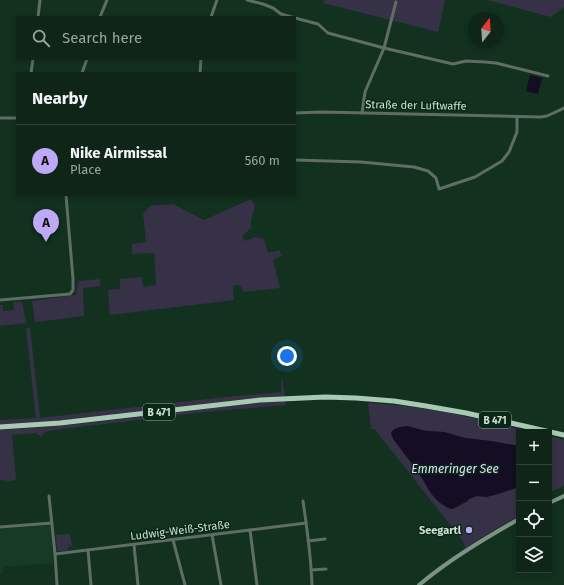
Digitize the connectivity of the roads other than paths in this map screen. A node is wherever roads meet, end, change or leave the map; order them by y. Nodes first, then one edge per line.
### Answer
1 (40, 0) edge
2 (108, 0) edge
3 (217, 0) edge
4 (248, 0) edge
5 (396, 2) dead end
6 (38, 16) edge
7 (100, 16) edge
8 (211, 16) edge
9 (290, 16) edge
10 (296, 18) edge
11 (384, 48) junction
12 (33, 60) edge
13 (87, 60) edge
14 (201, 60) edge
15 (31, 72) edge
16 (82, 72) edge
17 (200, 72) edge
18 (548, 76) dead end
19 (564, 108) edge
20 (296, 113) edge
21 (362, 113) junction
22 (517, 117) junction
23 (0, 118) edge
24 (16, 118) edge
25 (296, 160) edge
26 (66, 196) edge
27 (0, 300) edge
28 (0, 427) edge
29 (564, 435) edge
30 (49, 496) dead end
31 (564, 496) edge
32 (303, 501) dead end
33 (552, 502) edge
34 (516, 521) edge
35 (306, 523) junction
36 (52, 524) junction
37 (0, 527) edge
38 (250, 530) junction
39 (212, 535) junction
40 (325, 539) dead end
41 (173, 540) junction
42 (308, 541) junction
43 (134, 545) junction
44 (88, 550) junction
45 (55, 554) junction
46 (326, 569) dead end
47 (311, 570) junction
48 (57, 585) edge
49 (91, 585) edge
50 (138, 585) edge
51 (185, 585) edge
52 (221, 585) edge
53 (257, 585) edge
54 (312, 585) edge
55 (419, 585) edge

1 - 6 street
2 - 7 street
3 - 8 street
4 - 9 street
5 - 11 street
10 - 11 street
11 - 18 street
11 - 21 street
12 - 15 street
13 - 16 street
14 - 17 street
19 - 22 street, Straße der Luftwaffe
20 - 21 street, Straße der Luftwaffe
21 - 22 street, Straße der Luftwaffe
22 - 25 street
23 - 24 street
26 - 27 street
28 - 29 highway, B 471
30 - 36 street
31 - 33 street
32 - 35 street
34 - 55 street
35 - 38 street, Ludwig-Weiß-Straße
35 - 42 street
36 - 37 street
36 - 45 street
38 - 39 street, Ludwig-Weiß-Straße
38 - 53 street
39 - 41 street, Ludwig-Weiß-Straße
39 - 52 street
40 - 42 street
41 - 43 street, Ludwig-Weiß-Straße
41 - 51 street
42 - 47 street
43 - 44 street, Ludwig-Weiß-Straße
43 - 50 street
44 - 45 street, Ludwig-Weiß-Straße
44 - 49 street
45 - 48 street
46 - 47 street
47 - 54 street

